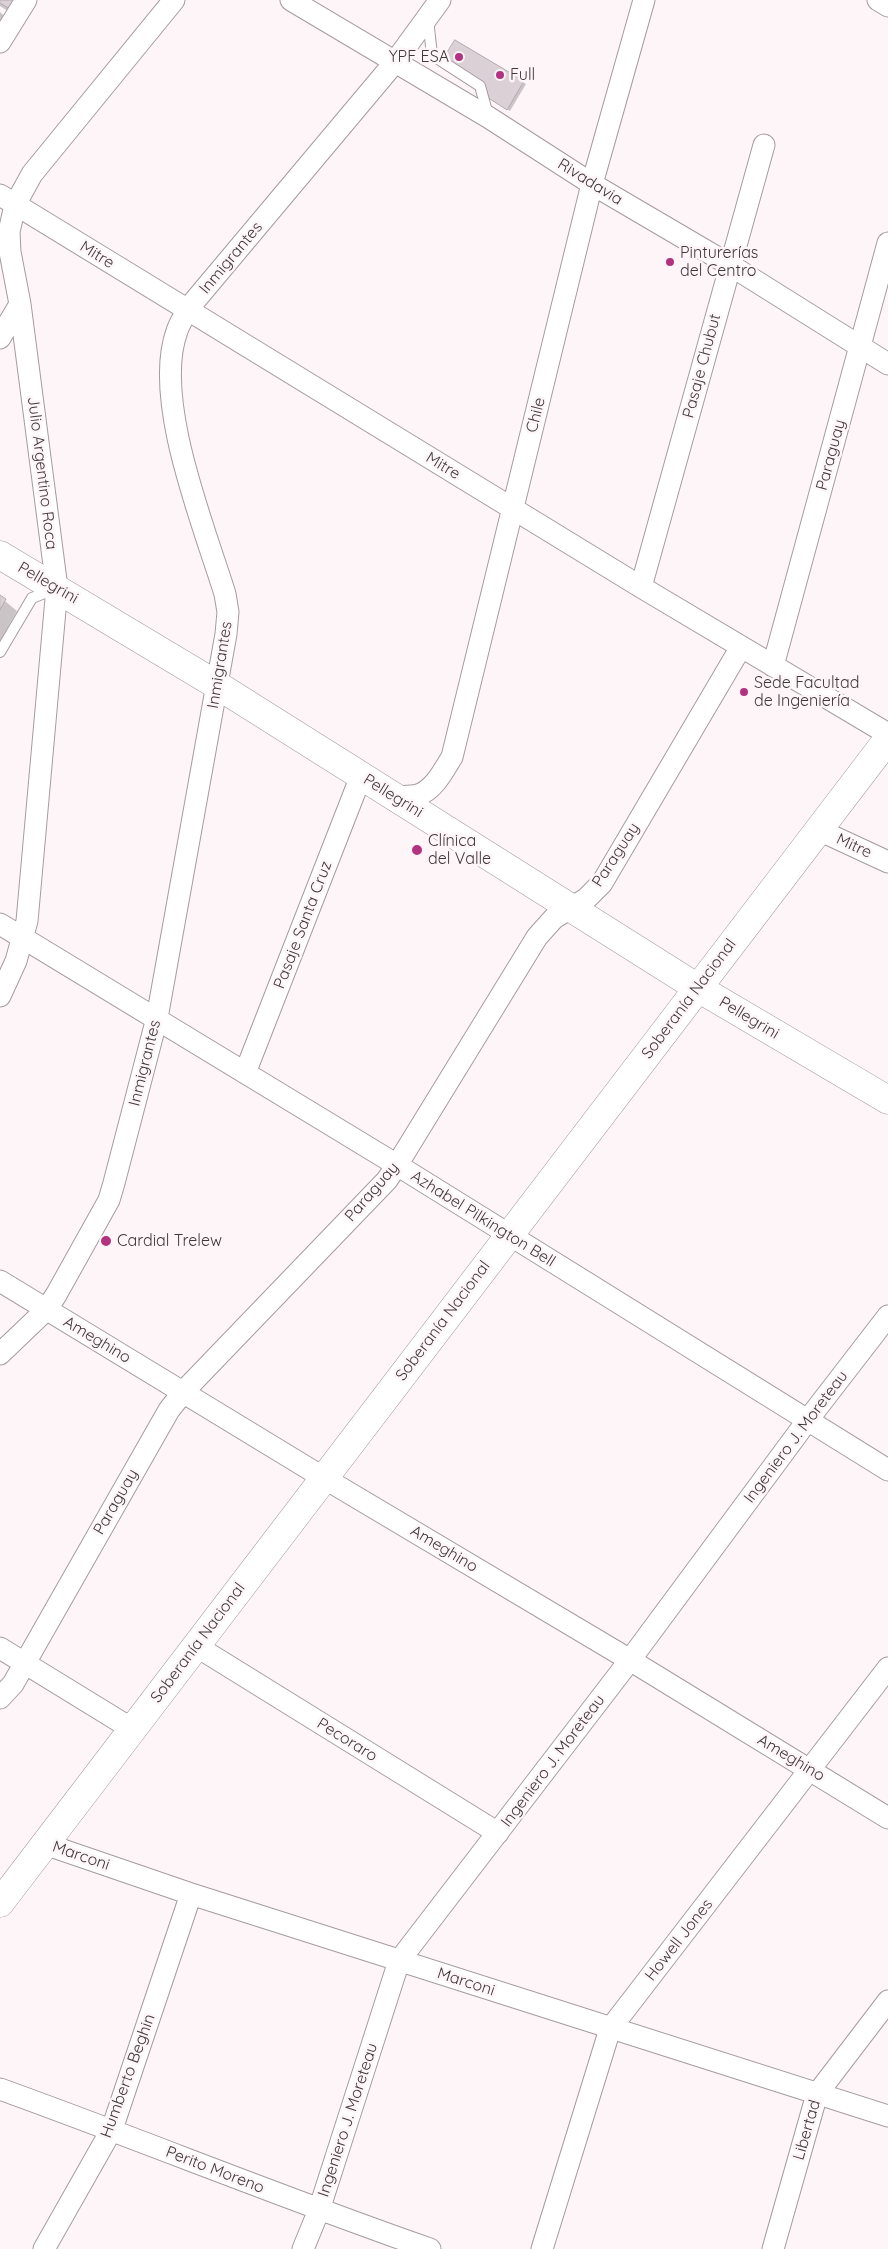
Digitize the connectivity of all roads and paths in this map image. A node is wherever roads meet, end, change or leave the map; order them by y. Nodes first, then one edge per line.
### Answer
1 (26, 0) edge
2 (174, 0) edge
3 (292, 0) edge
4 (440, 0) edge
5 (644, 0) edge
6 (878, 0) edge
7 (888, 6) edge
8 (428, 18) junction
9 (0, 42) edge
10 (395, 62) junction
11 (488, 117) junction
12 (764, 145) dead end
13 (592, 184) junction
14 (8, 200) edge
15 (888, 243) edge
16 (730, 265) junction
17 (20, 304) junction
18 (187, 310) junction
19 (0, 338) edge
20 (860, 346) junction
21 (888, 364) edge
22 (512, 508) junction
23 (0, 555) edge
24 (641, 587) junction
25 (57, 588) junction
26 (741, 647) junction
27 (0, 652) edge
28 (773, 666) junction
29 (217, 685) junction
30 (888, 734) edge
31 (888, 739) edge
32 (360, 776) junction
33 (394, 797) junction
34 (819, 830) junction
35 (888, 862) edge
36 (570, 909) junction
37 (0, 924) edge
38 (23, 938) junction
39 (698, 988) junction
40 (0, 996) edge
41 (157, 1018) junction
42 (245, 1073) junction
43 (888, 1100) edge
44 (397, 1166) junction
45 (509, 1235) junction
46 (0, 1281) edge
47 (46, 1310) junction
48 (888, 1316) edge
49 (0, 1354) edge
50 (184, 1392) junction
51 (807, 1421) junction
52 (888, 1470) edge
53 (324, 1478) junction
54 (196, 1646) junction
55 (0, 1648) edge
56 (630, 1660) junction
57 (24, 1663) junction
58 (888, 1668) edge
59 (0, 1698) edge
60 (132, 1730) junction
61 (810, 1770) junction
62 (888, 1818) edge
63 (498, 1833) junction
64 (45, 1844) junction
65 (191, 1894) junction
66 (0, 1903) edge
67 (399, 1961) junction
68 (888, 2001) edge
69 (610, 2029) junction
70 (0, 2089) edge
71 (817, 2094) junction
72 (888, 2116) edge
73 (112, 2129) junction
74 (318, 2210) junction
75 (44, 2249) edge
76 (303, 2249) edge
77 (430, 2249) edge
78 (542, 2249) edge
79 (773, 2249) edge

1 - 9 street
2 - 14 street, Julio Argentino Roca
3 - 10 street, Rivadavia
4 - 8 street, Inmigrantes
5 - 13 street, Chile
6 - 7 street
8 - 10 street, Inmigrantes
8 - 11 lane
10 - 11 street, Rivadavia
10 - 18 street, Inmigrantes
11 - 13 street, Rivadavia
12 - 16 street, Pasaje Chubut
13 - 16 street, Rivadavia
13 - 22 street, Chile
14 - 17 street, Julio Argentino Roca
14 - 18 street, Mitre
15 - 20 street, Paraguay
16 - 20 street, Rivadavia
16 - 24 street, Pasaje Chubut
17 - 19 street
17 - 25 street, Julio Argentino Roca
18 - 22 street, Mitre
18 - 29 street, Inmigrantes
20 - 21 street, Rivadavia
20 - 28 street, Paraguay
22 - 24 street, Mitre
22 - 33 street, Chile
23 - 25 street, Pellegrini
24 - 26 street, Mitre
25 - 27 lane
25 - 29 street, Pellegrini
25 - 38 street, Julio Argentino Roca
26 - 28 street, Mitre
26 - 36 street, Paraguay
28 - 30 street, Mitre
29 - 32 street, Pellegrini
29 - 41 street, Inmigrantes
31 - 34 street, Soberanía Nacional
32 - 33 street, Pellegrini
32 - 42 street, Pasaje Santa Cruz
33 - 36 street, Pellegrini
34 - 35 street, Mitre
34 - 39 street, Soberanía Nacional
36 - 39 street, Pellegrini
36 - 44 street, Paraguay
37 - 38 street, Azhabel Pilkington Bell
38 - 40 street, Julio Argentino Roca
38 - 41 street, Azhabel Pilkington Bell
39 - 43 street, Pellegrini
39 - 45 street, Soberanía Nacional
41 - 42 street, Azhabel Pilkington Bell
41 - 47 street, Inmigrantes
42 - 44 street, Azhabel Pilkington Bell
44 - 45 street, Azhabel Pilkington Bell
44 - 50 street, Paraguay
45 - 51 street, Azhabel Pilkington Bell
45 - 53 street, Soberanía Nacional
46 - 47 street, Ameghino
47 - 49 street, Inmigrantes
47 - 50 street, Ameghino
48 - 51 street, Ingeniero J. Moreteau
50 - 53 street, Ameghino
50 - 57 street, Paraguay
51 - 52 street, Azhabel Pilkington Bell
51 - 56 street, Ingeniero J. Moreteau
53 - 54 street, Soberanía Nacional
53 - 56 street, Ameghino
54 - 60 street, Soberanía Nacional
54 - 63 street, Pecoraro
55 - 57 street
56 - 61 street, Ameghino
56 - 63 street, Ingeniero J. Moreteau
57 - 59 street, Paraguay
57 - 60 street
58 - 61 street, Howell Jones
60 - 64 street, Soberanía Nacional
61 - 62 street, Ameghino
61 - 69 street, Howell Jones
63 - 67 street, Ingeniero J. Moreteau
64 - 65 street, Marconi
64 - 66 street, Soberanía Nacional
65 - 67 street, Marconi
65 - 73 street, Humberto Beghin
67 - 69 street, Marconi
67 - 74 street, Ingeniero J. Moreteau
68 - 71 street, Libertad
69 - 71 street, Marconi
69 - 78 street, Howell Jones
70 - 73 street, Perito Moreno
71 - 72 street, Marconi
71 - 79 street, Libertad
73 - 74 street, Perito Moreno
73 - 75 street, Humberto Beghin
74 - 76 street, Ingeniero J. Moreteau
74 - 77 street, Perito Moreno

